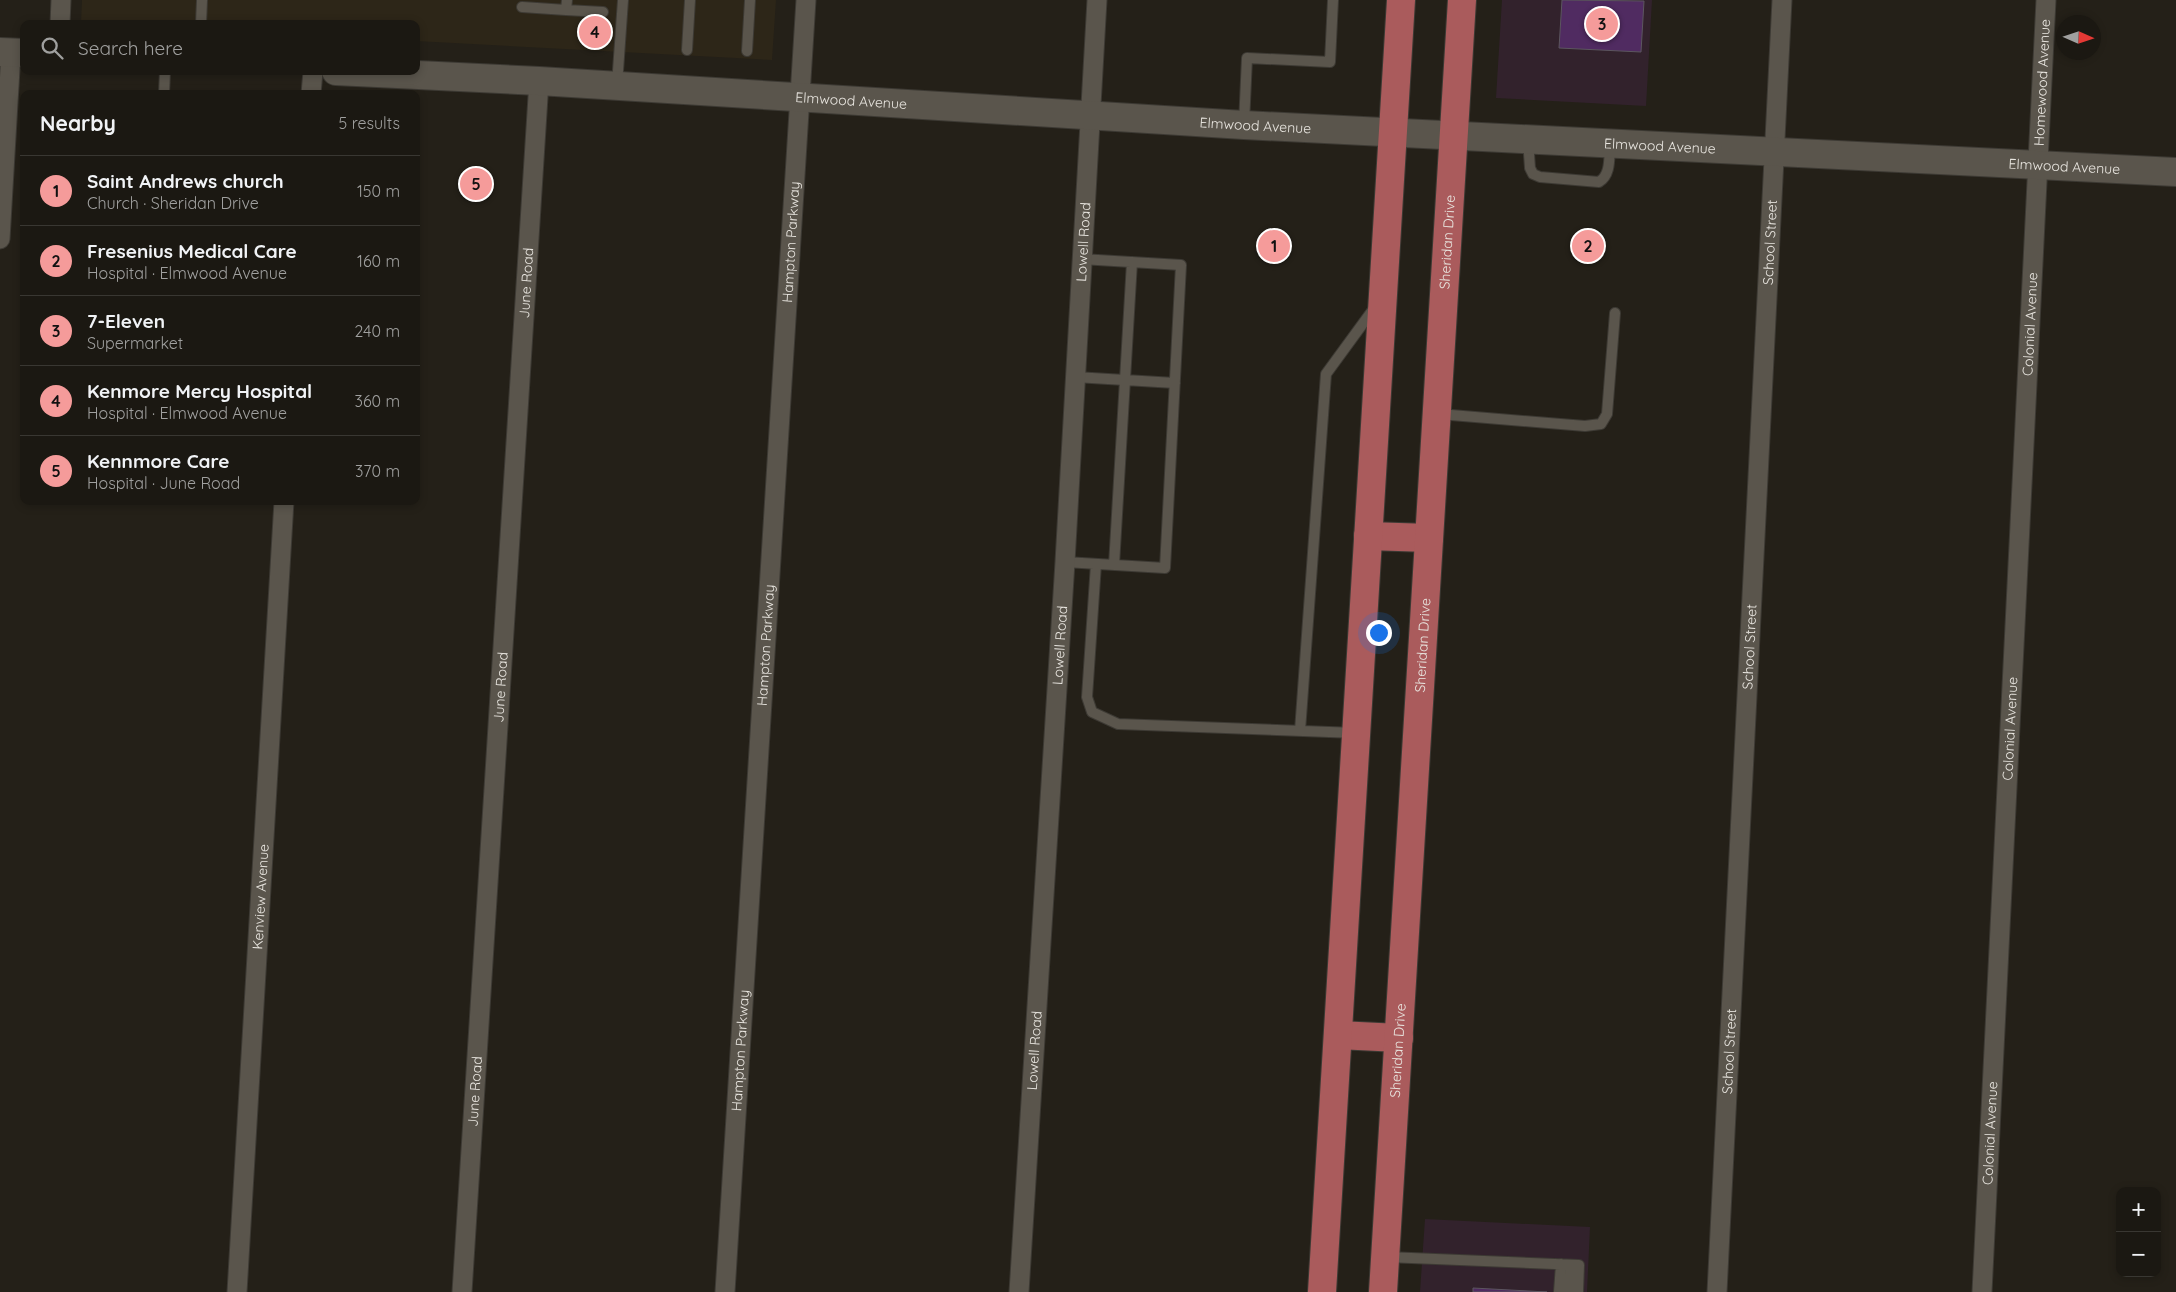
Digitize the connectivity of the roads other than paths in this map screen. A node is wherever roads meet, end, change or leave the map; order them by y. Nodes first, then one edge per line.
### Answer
1 (61, 0) edge
2 (202, 0) edge
3 (623, 0) edge
4 (690, 0) edge
5 (750, 0) edge
6 (806, 0) edge
7 (1097, 0) edge
8 (1333, 0) edge
9 (1401, 0) edge
10 (1462, 0) edge
11 (1782, 0) edge
12 (2046, 0) edge
13 (567, 5) edge
14 (522, 8) dead end
15 (602, 12) dead end
16 (60, 20) edge
17 (201, 20) edge
18 (687, 50) dead end
19 (747, 50) dead end
20 (12, 52) edge
21 (165, 75) edge
22 (313, 75) edge
23 (417, 75) edge
24 (539, 81) junction
25 (617, 86) junction
26 (164, 90) edge
27 (311, 90) edge
28 (800, 98) junction
29 (1090, 115) junction
30 (1244, 125) junction
31 (1393, 133) junction
32 (1454, 136) junction
33 (1528, 140) junction
34 (1610, 144) junction
35 (1775, 152) junction
36 (2038, 165) junction
37 (2176, 172) edge
38 (0, 239) edge
39 (1081, 259) junction
40 (1132, 262) junction
41 (1383, 296) junction
42 (1615, 313) dead end
43 (1075, 378) junction
44 (1125, 380) junction
45 (1175, 383) junction
46 (1437, 414) junction
47 (284, 505) edge
48 (1368, 536) junction
49 (1429, 538) junction
50 (1065, 562) junction
51 (1096, 564) junction
52 (1114, 565) junction
53 (1300, 731) junction
54 (1356, 733) junction
55 (1338, 1035) junction
56 (1399, 1038) junction
57 (1386, 1257) junction
58 (1570, 1265) junction
59 (237, 1292) edge
60 (462, 1292) edge
61 (725, 1292) edge
62 (1019, 1292) edge
63 (1322, 1292) edge
64 (1383, 1292) edge
65 (1559, 1292) edge
66 (1569, 1292) edge
67 (1578, 1292) edge
68 (1717, 1292) edge
69 (1982, 1292) edge

1 - 16 street
2 - 17 lane
3 - 25 lane
4 - 18 lane
5 - 19 lane
6 - 28 street, Hampton Parkway
7 - 29 street, Lowell Road
8 - 30 lane
9 - 31 main road
10 - 32 main road, Sheridan Drive
11 - 35 street, School Street
12 - 36 street, Homewood Avenue
13 - 14 lane
13 - 15 lane
20 - 38 street
21 - 26 lane
22 - 27 street
23 - 24 street, Elmwood Avenue
24 - 25 street, Elmwood Avenue
24 - 60 street, June Road
25 - 28 street, Elmwood Avenue
28 - 29 street, Elmwood Avenue
28 - 61 street, Hampton Parkway
29 - 30 street, Elmwood Avenue
29 - 39 street, Lowell Road
30 - 31 street, Elmwood Avenue
31 - 32 street, Elmwood Avenue
31 - 41 main road
32 - 33 street, Elmwood Avenue
32 - 46 main road, Sheridan Drive
33 - 34 street, Elmwood Avenue
33 - 34 lane
34 - 35 street, Elmwood Avenue
35 - 36 street, Elmwood Avenue
35 - 68 street, School Street
36 - 37 street, Elmwood Avenue
36 - 69 street, Colonial Avenue
39 - 40 lane
39 - 43 street, Lowell Road
40 - 44 lane
40 - 45 lane
41 - 48 main road
41 - 53 lane
42 - 46 lane
43 - 44 lane
43 - 50 street, Lowell Road
44 - 45 lane
44 - 52 lane
45 - 52 lane
46 - 49 main road, Sheridan Drive
47 - 59 street, Kenview Avenue
48 - 49 main road
48 - 54 main road
49 - 56 main road, Sheridan Drive
50 - 51 lane
50 - 62 street, Lowell Road
51 - 52 lane
51 - 53 lane
53 - 54 lane
54 - 55 main road
55 - 56 main road
55 - 63 main road
56 - 57 main road, Sheridan Drive
57 - 58 lane
57 - 64 main road, Sheridan Drive
58 - 65 lane
58 - 66 lane
58 - 67 lane

